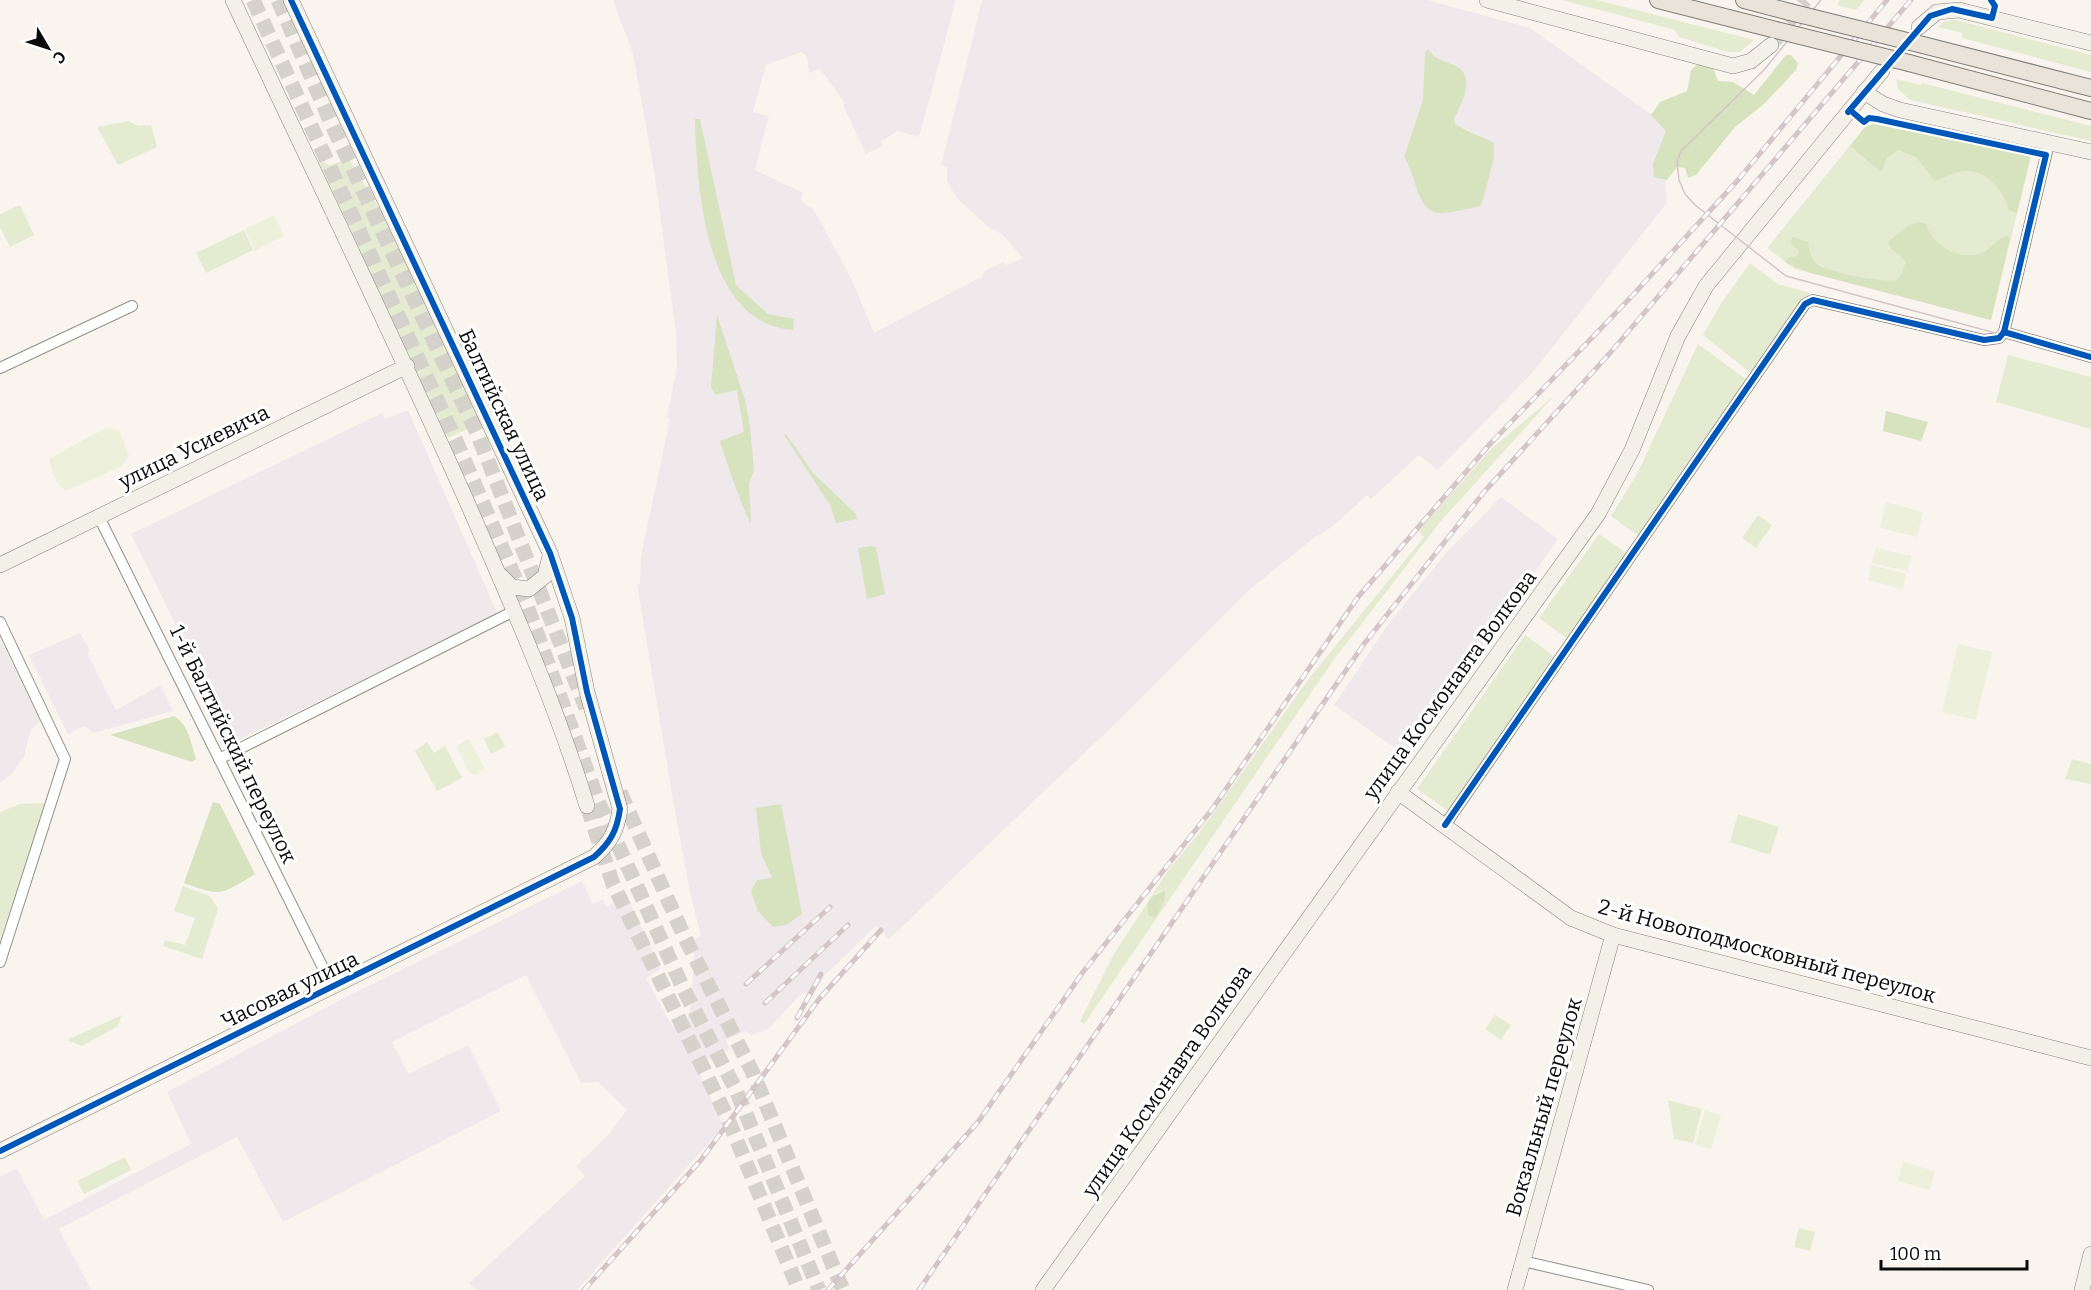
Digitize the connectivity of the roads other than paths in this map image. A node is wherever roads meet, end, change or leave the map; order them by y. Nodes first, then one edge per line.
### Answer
1 (233, 0) edge
2 (291, 0) edge
3 (1487, 0) edge
4 (1658, 0) edge
5 (1744, 0) edge
6 (1970, 5) edge
7 (1919, 27) dead end
8 (1773, 38) junction
9 (2091, 43) edge
10 (1882, 71) dead end
11 (2091, 88) edge
12 (1864, 92) junction
13 (2091, 111) edge
14 (2049, 143) junction
15 (2091, 152) edge
16 (132, 306) dead end
17 (2004, 333) junction
18 (2091, 357) edge
19 (407, 366) junction
20 (0, 368) edge
21 (99, 517) junction
22 (550, 553) junction
23 (0, 565) edge
24 (497, 572) junction
25 (514, 611) junction
26 (0, 622) edge
27 (219, 759) junction
28 (1398, 792) junction
29 (587, 806) tunnel mouth
30 (1445, 825) junction
31 (594, 856) joint
32 (1613, 935) junction
33 (0, 962) edge
34 (333, 988) junction
35 (2091, 1058) edge
36 (0, 1151) edge
37 (2091, 1254) edge
38 (1523, 1261) junction
39 (1043, 1290) edge
40 (1515, 1290) edge
41 (1648, 1290) edge
42 (2082, 1290) edge

1 - 19 street
2 - 22 street, Балтийская улица
3 - 8 street
4 - 8 main road
5 - 11 main road, bridge
6 - 7 street
6 - 9 street
8 - 13 main road, bridge
10 - 12 street, улица Космонавта Волкова
12 - 14 street
12 - 28 street, улица Космонавта Волкова
14 - 15 street
14 - 17 street
16 - 20 street
17 - 18 street
17 - 30 street
19 - 21 street, улица Усиевича
19 - 24 street
21 - 23 street, улица Усиевича
21 - 27 street, 1-й Балтийский переулок
22 - 24 street
22 - 31 street, Балтийская улица
24 - 25 street
25 - 27 street
25 - 29 street
26 - 33 street
27 - 34 street, 1-й Балтийский переулок
28 - 30 street, 2-й Новоподмосковный переулок
28 - 39 street, улица Космонавта Волкова
30 - 32 street, 2-й Новоподмосковный переулок
31 - 34 street, Часовая улица
32 - 35 street, 2-й Новоподмосковный переулок
32 - 38 street, Вокзальный переулок
34 - 36 street, Часовая улица
37 - 42 street
38 - 40 street, Вокзальный переулок
38 - 41 street

